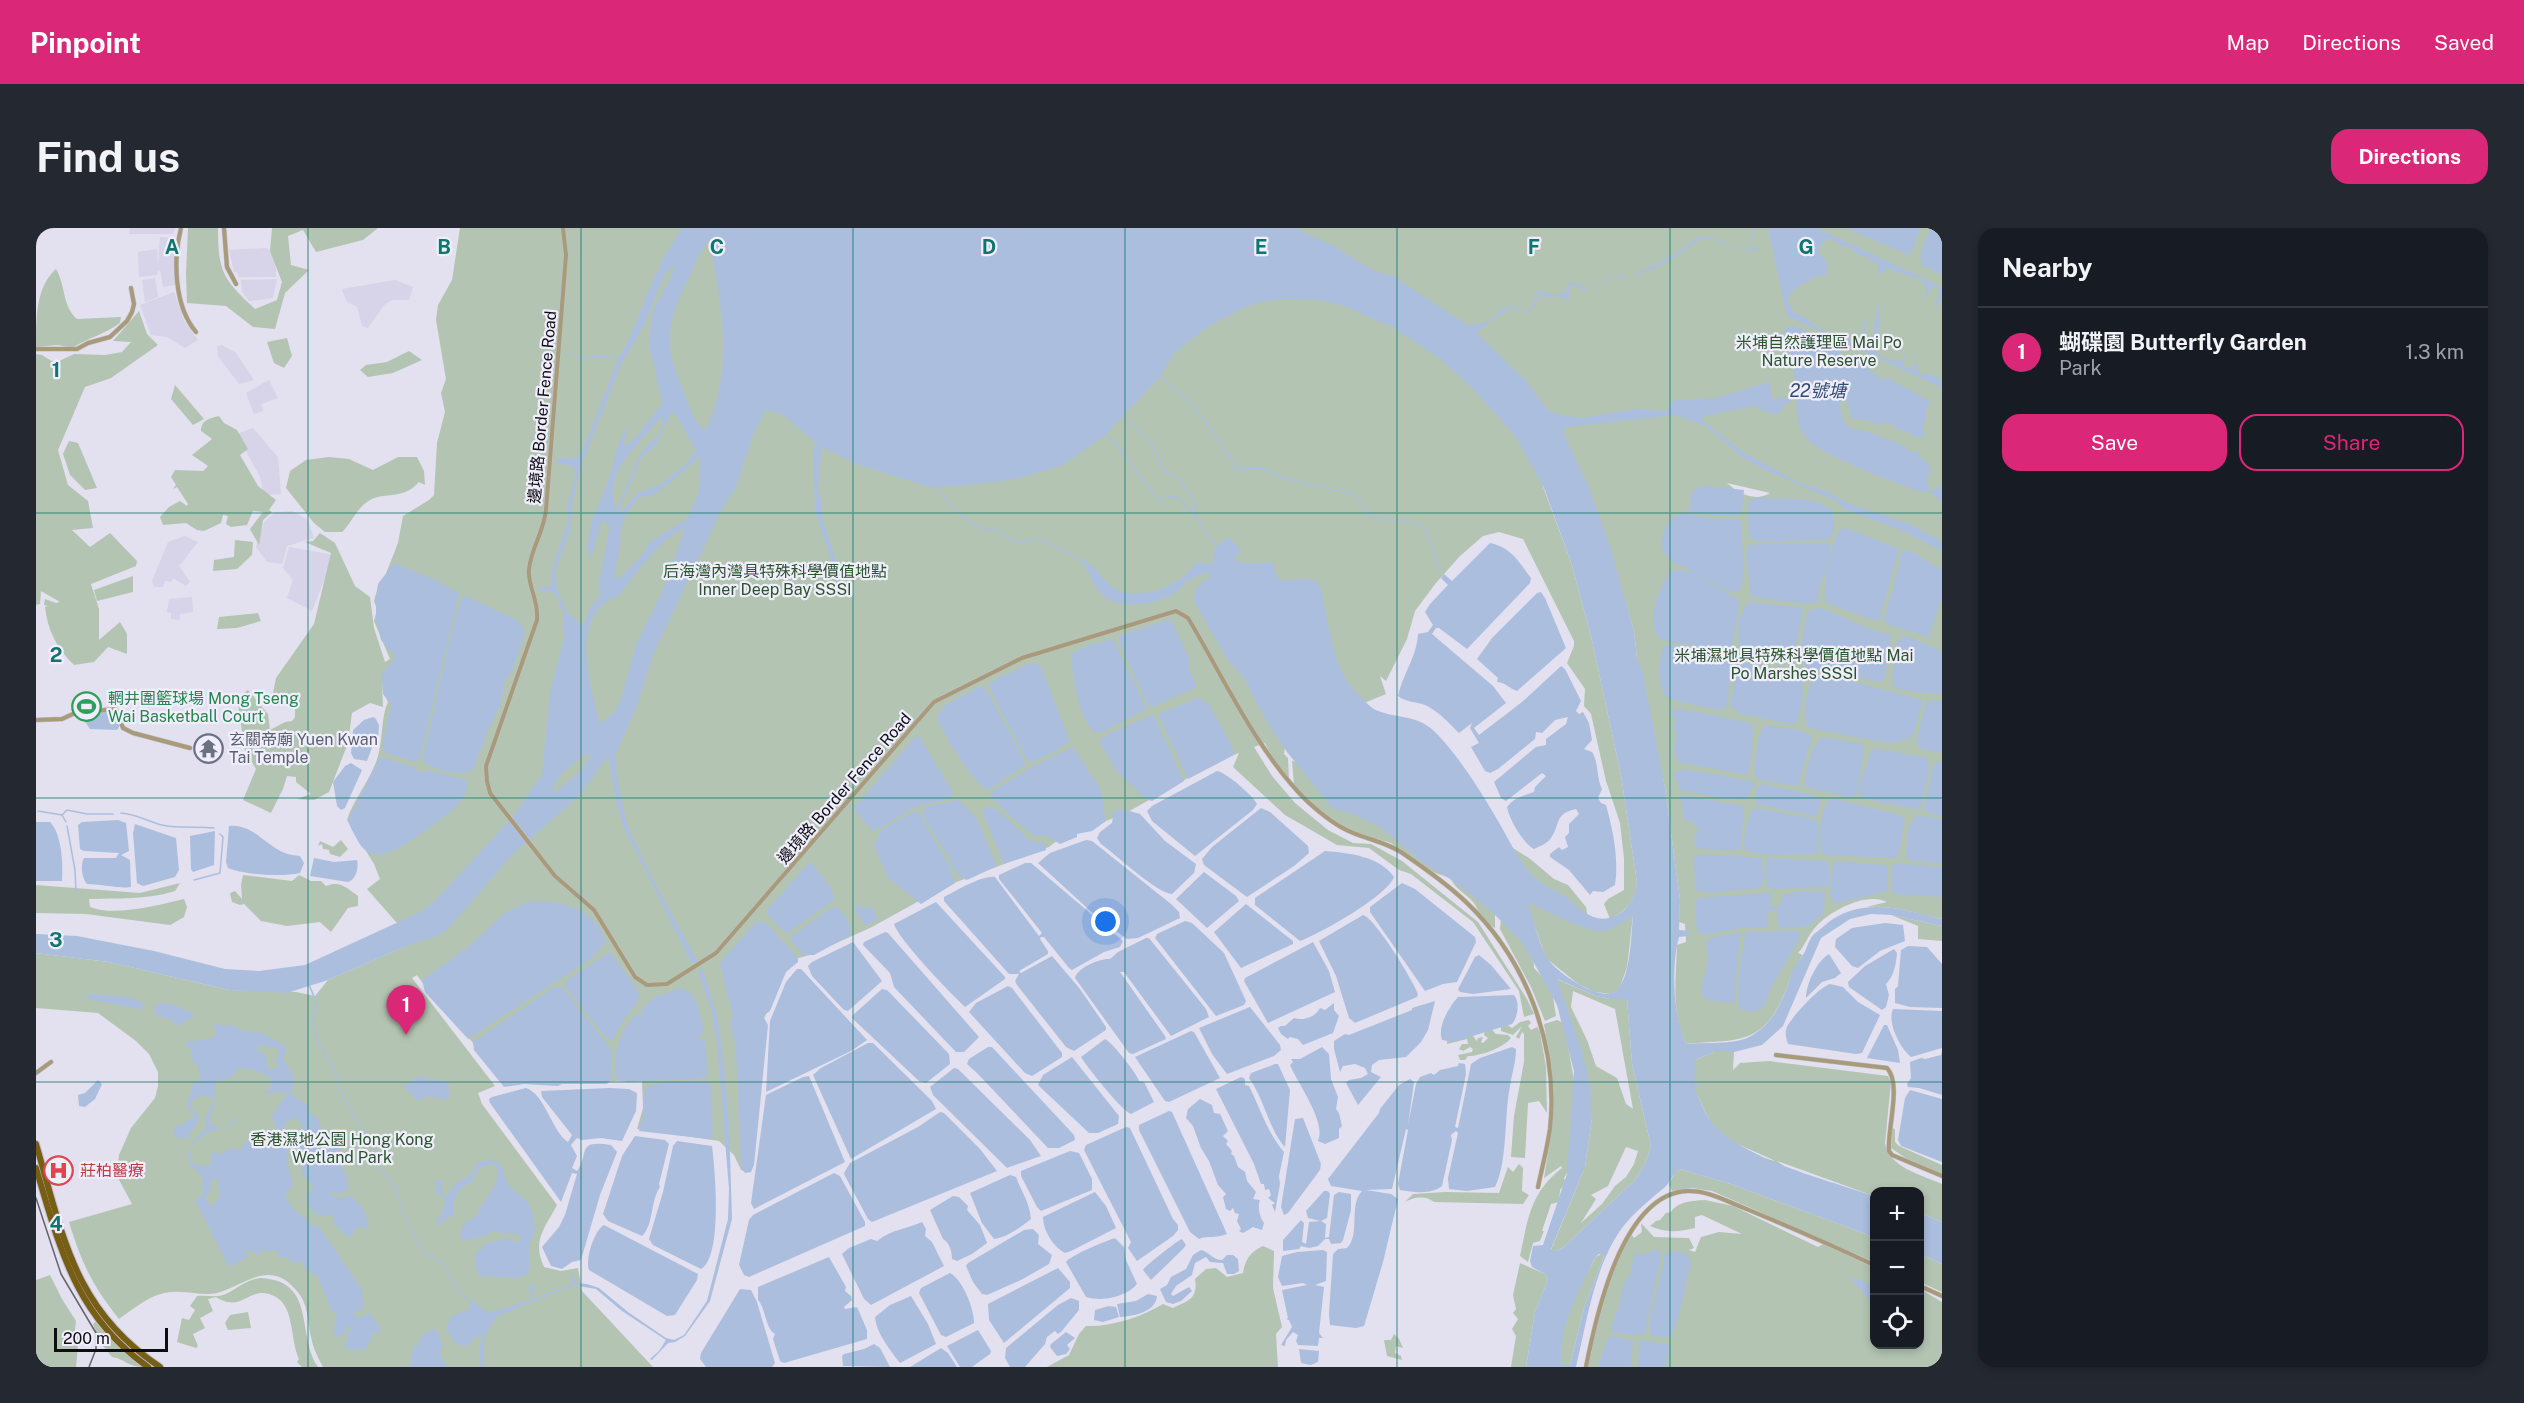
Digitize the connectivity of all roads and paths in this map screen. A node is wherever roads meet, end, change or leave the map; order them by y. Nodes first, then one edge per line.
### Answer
1 (181, 228) edge
2 (224, 228) edge
3 (563, 228) edge
4 (236, 284) dead end
5 (131, 288) dead end
6 (196, 332) dead end
7 (36, 349) edge
8 (36, 720) edge
9 (190, 748) dead end
10 (1776, 1055) dead end
11 (51, 1062) dead end
12 (36, 1073) edge
13 (36, 1144) edge
14 (36, 1168) edge
15 (1942, 1176) edge
16 (1538, 1187) dead end
17 (1870, 1263) edge
18 (1924, 1288) edge
19 (1942, 1296) edge
20 (148, 1367) edge
21 (160, 1367) edge
22 (1586, 1367) edge

1 - 6 street
2 - 4 street
3 - 16 street, 邊境路 Border Fence Road
5 - 7 street
8 - 9 street
10 - 15 street
11 - 12 street
13 - 21 main road
14 - 20 main road
17 - 22 street
18 - 19 street

